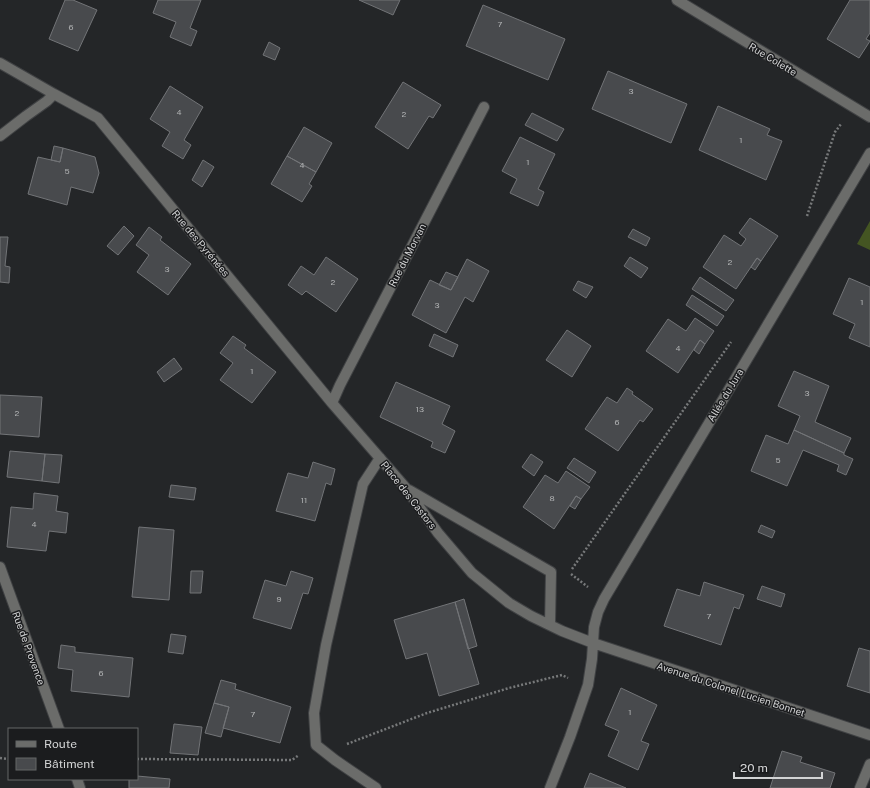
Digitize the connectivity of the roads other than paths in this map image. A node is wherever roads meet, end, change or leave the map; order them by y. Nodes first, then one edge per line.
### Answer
1 (677, 0) edge
2 (0, 62) edge
3 (54, 94) junction
4 (484, 107) dead end
5 (870, 117) edge
6 (0, 136) edge
7 (870, 153) edge
8 (332, 403) junction
9 (380, 458) junction
10 (404, 487) junction
11 (0, 567) edge
12 (550, 625) junction
13 (593, 643) junction
14 (59, 728) edge
15 (870, 735) edge
16 (870, 764) edge
17 (376, 788) edge
18 (550, 788) edge
19 (860, 788) edge

1 - 5 street, Rue Colette
2 - 3 street, Rue des Pyrénées
3 - 6 street
3 - 8 street, Rue des Pyrénées
4 - 8 street, Rue du Morvan
7 - 13 street, Allée du Jura
8 - 9 street, Rue des Pyrénées
9 - 10 street, Place des Castors
9 - 17 street, Place des Castors
10 - 12 street, Place des Castors
10 - 12 street
11 - 14 street, Rue de Provence
12 - 13 street, Place des Castors
13 - 15 street, Avenue du Colonel Lucien Bonnet
13 - 18 street
16 - 19 street

